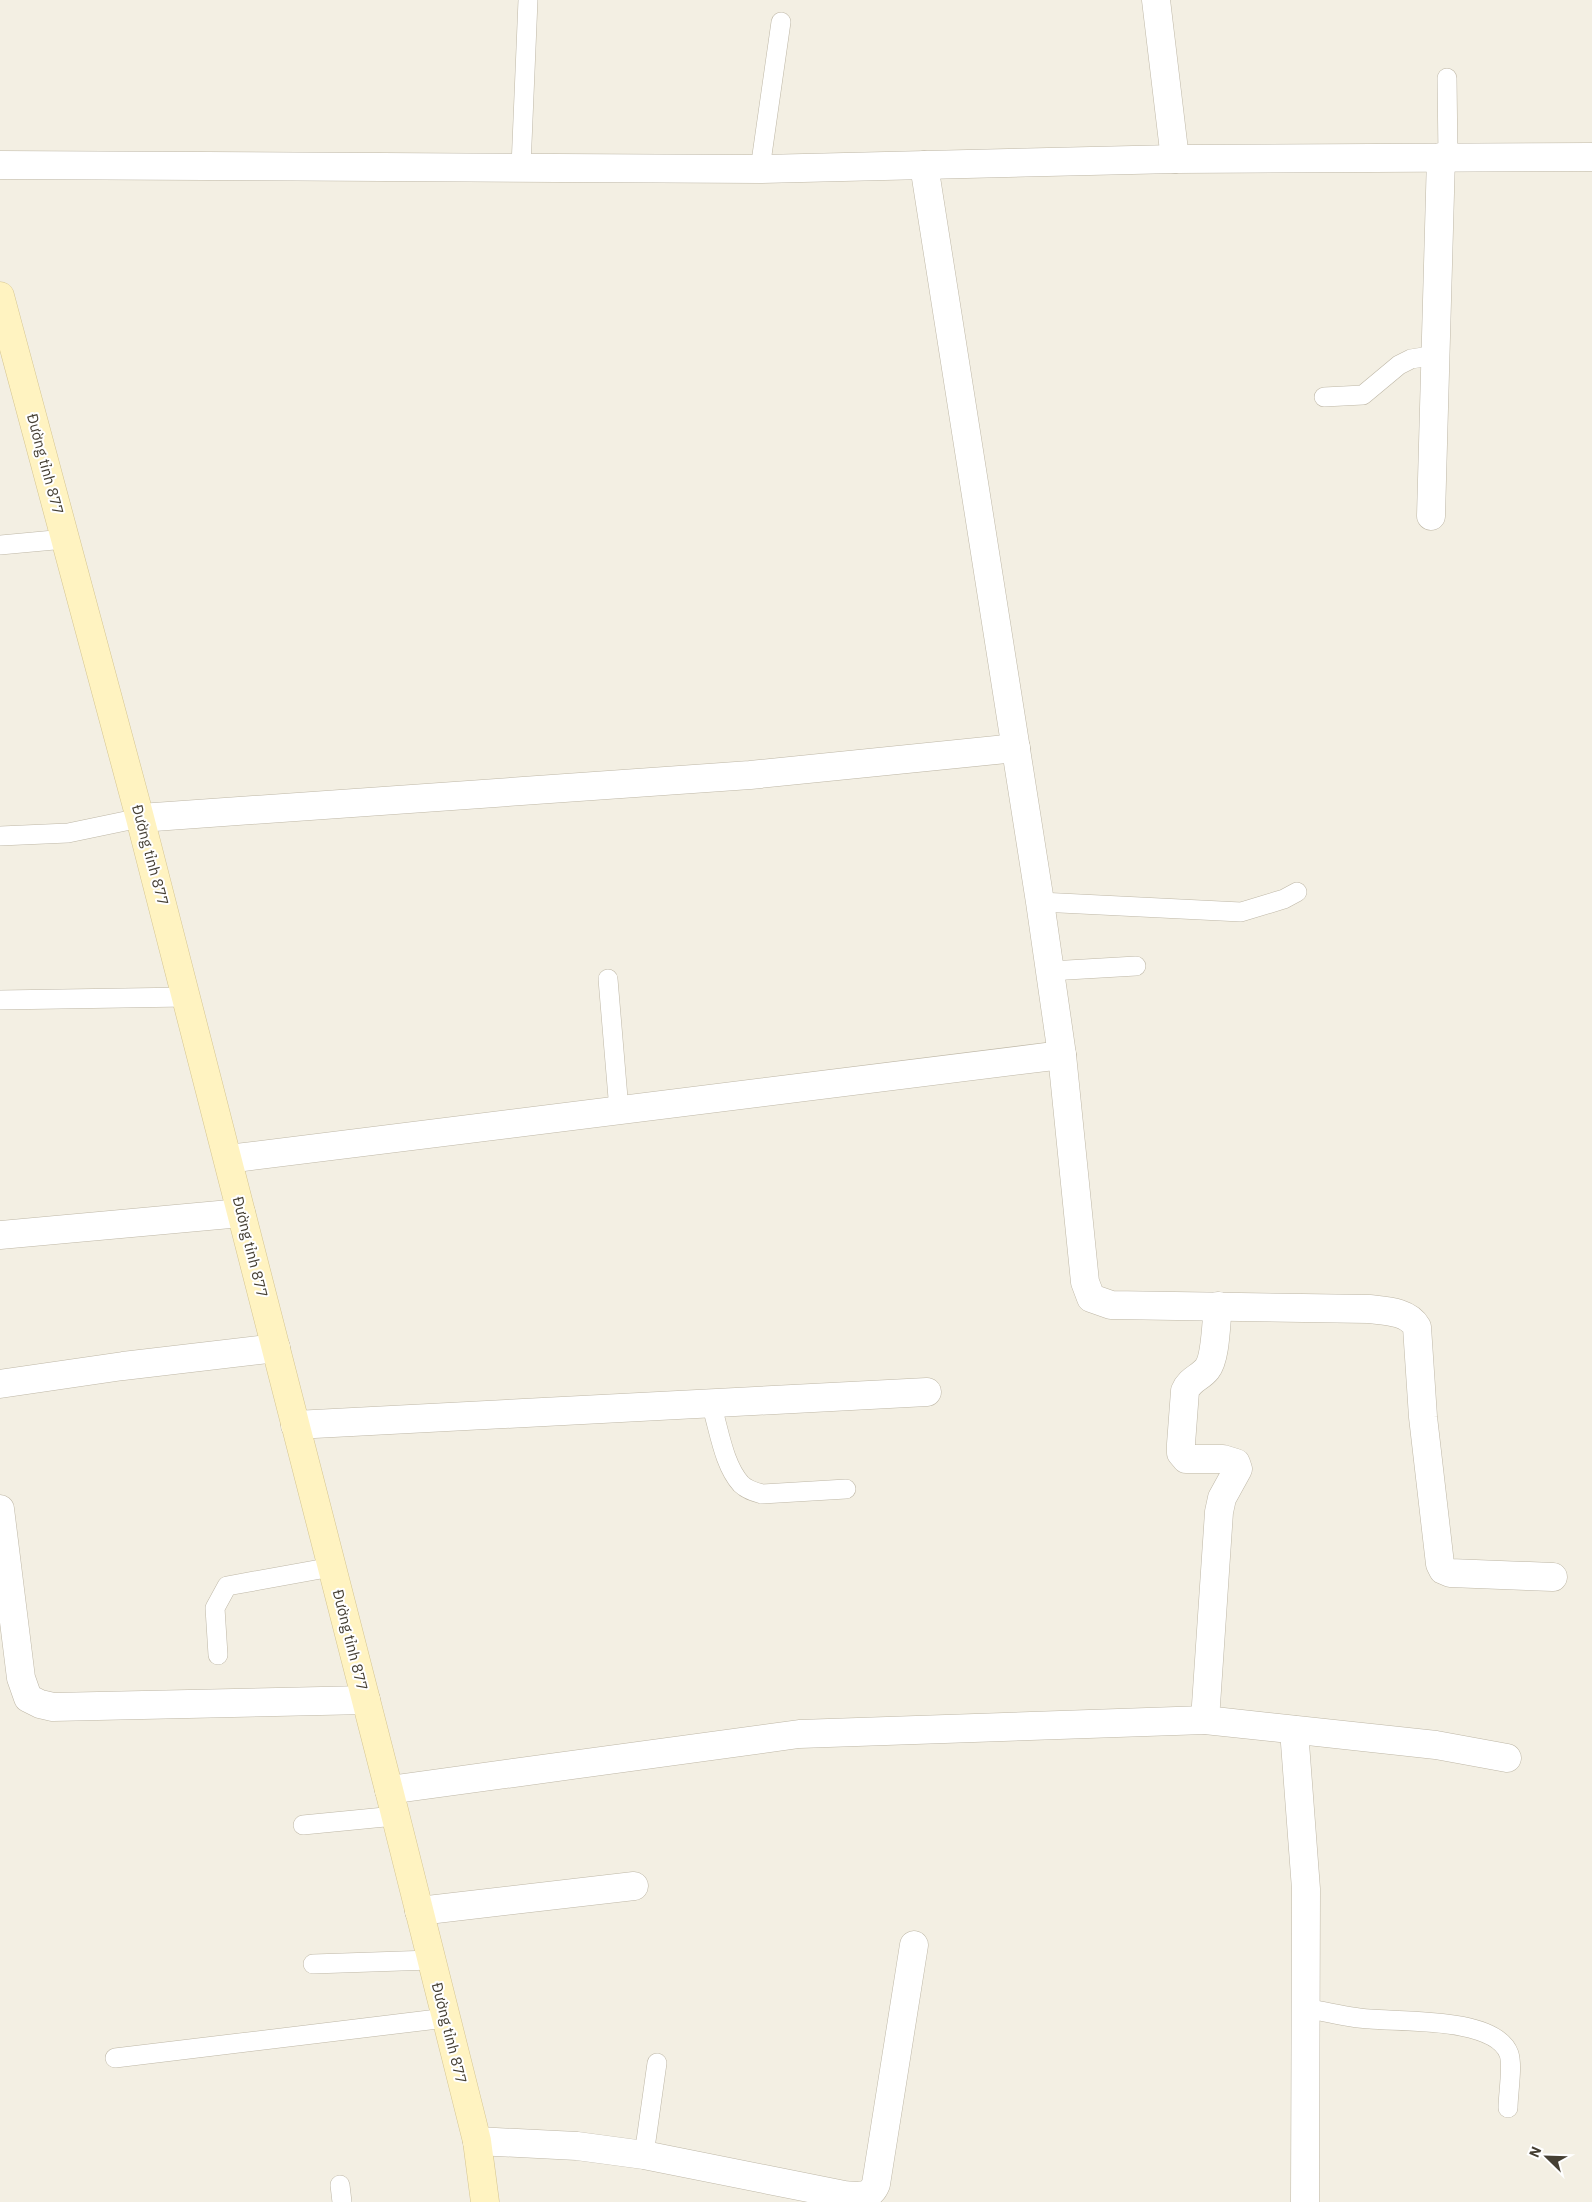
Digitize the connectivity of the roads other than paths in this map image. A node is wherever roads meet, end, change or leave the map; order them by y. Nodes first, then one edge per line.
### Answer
1 (528, 0) edge
2 (1156, 0) edge
3 (781, 22) dead end
4 (1448, 78) dead end
5 (1445, 157) junction
6 (1592, 157) edge
7 (1175, 159) junction
8 (0, 165) edge
9 (924, 165) junction
10 (521, 167) junction
11 (760, 169) junction
12 (0, 296) edge
13 (1436, 355) junction
14 (1324, 397) dead end
15 (1431, 516) dead end
16 (65, 539) junction
17 (0, 545) edge
18 (1016, 748) junction
19 (140, 818) junction
20 (0, 836) edge
21 (1297, 892) dead end
22 (1040, 902) junction
23 (1136, 966) dead end
24 (1050, 971) junction
25 (608, 979) dead end
26 (186, 997) junction
27 (0, 1000) edge
28 (1062, 1055) junction
29 (619, 1110) junction
30 (228, 1159) junction
31 (241, 1214) junction
32 (0, 1235) edge
33 (1218, 1306) junction
34 (276, 1348) junction
35 (0, 1384) edge
36 (927, 1392) dead end
37 (711, 1404) junction
38 (296, 1426) junction
39 (846, 1488) dead end
40 (0, 1509) edge
41 (332, 1567) junction
42 (1553, 1577) dead end
43 (6, 1618) edge
44 (218, 1655) dead end
45 (366, 1700) junction
46 (1205, 1720) junction
47 (1294, 1730) junction
48 (1506, 1758) dead end
49 (389, 1790) junction
50 (395, 1816) junction
51 (303, 1825) dead end
52 (634, 1886) dead end
53 (419, 1911) junction
54 (914, 1945) dead end
55 (431, 1960) junction
56 (313, 1964) dead end
57 (1306, 2008) junction
58 (446, 2018) junction
59 (115, 2058) dead end
60 (657, 2063) dead end
61 (1508, 2108) dead end
62 (477, 2141) junction
63 (644, 2155) junction
64 (485, 2202) edge
65 (1305, 2202) edge

1 - 10 lane
2 - 7 street
3 - 11 lane
4 - 5 lane
5 - 6 street
5 - 7 street
5 - 13 street
7 - 9 street
8 - 10 street
9 - 11 street
9 - 18 street
10 - 11 street
12 - 16 main road, Đường tỉnh 877
13 - 14 lane
13 - 15 street
16 - 17 lane
16 - 19 main road, Đường tỉnh 877
18 - 19 street
18 - 22 street
19 - 20 lane
19 - 26 main road, Đường tỉnh 877
21 - 22 lane
22 - 24 street
23 - 24 lane
24 - 28 street
25 - 29 lane
26 - 27 lane
26 - 30 main road, Đường tỉnh 877
28 - 29 street
28 - 33 street
29 - 30 street
30 - 31 main road, Đường tỉnh 877
31 - 32 street
31 - 34 main road, Đường tỉnh 877
33 - 42 street
33 - 46 street
34 - 35 street
34 - 38 main road, Đường tỉnh 877
36 - 37 street
37 - 38 street
37 - 39 lane
38 - 41 main road, Đường tỉnh 877
40 - 43 street
41 - 44 lane
41 - 45 main road, Đường tỉnh 877
43 - 45 street
45 - 49 main road, Đường tỉnh 877
46 - 47 street
46 - 49 street
47 - 48 street
47 - 57 street
49 - 50 main road, Đường tỉnh 877
50 - 51 lane
50 - 53 main road, Đường tỉnh 877
52 - 53 street
53 - 55 main road, Đường tỉnh 877
54 - 63 street
55 - 56 lane
55 - 58 main road, Đường tỉnh 877
57 - 61 lane
57 - 65 street
58 - 59 lane
58 - 62 main road, Đường tỉnh 877
60 - 63 lane
62 - 63 street
62 - 64 main road, Đường tỉnh 877

